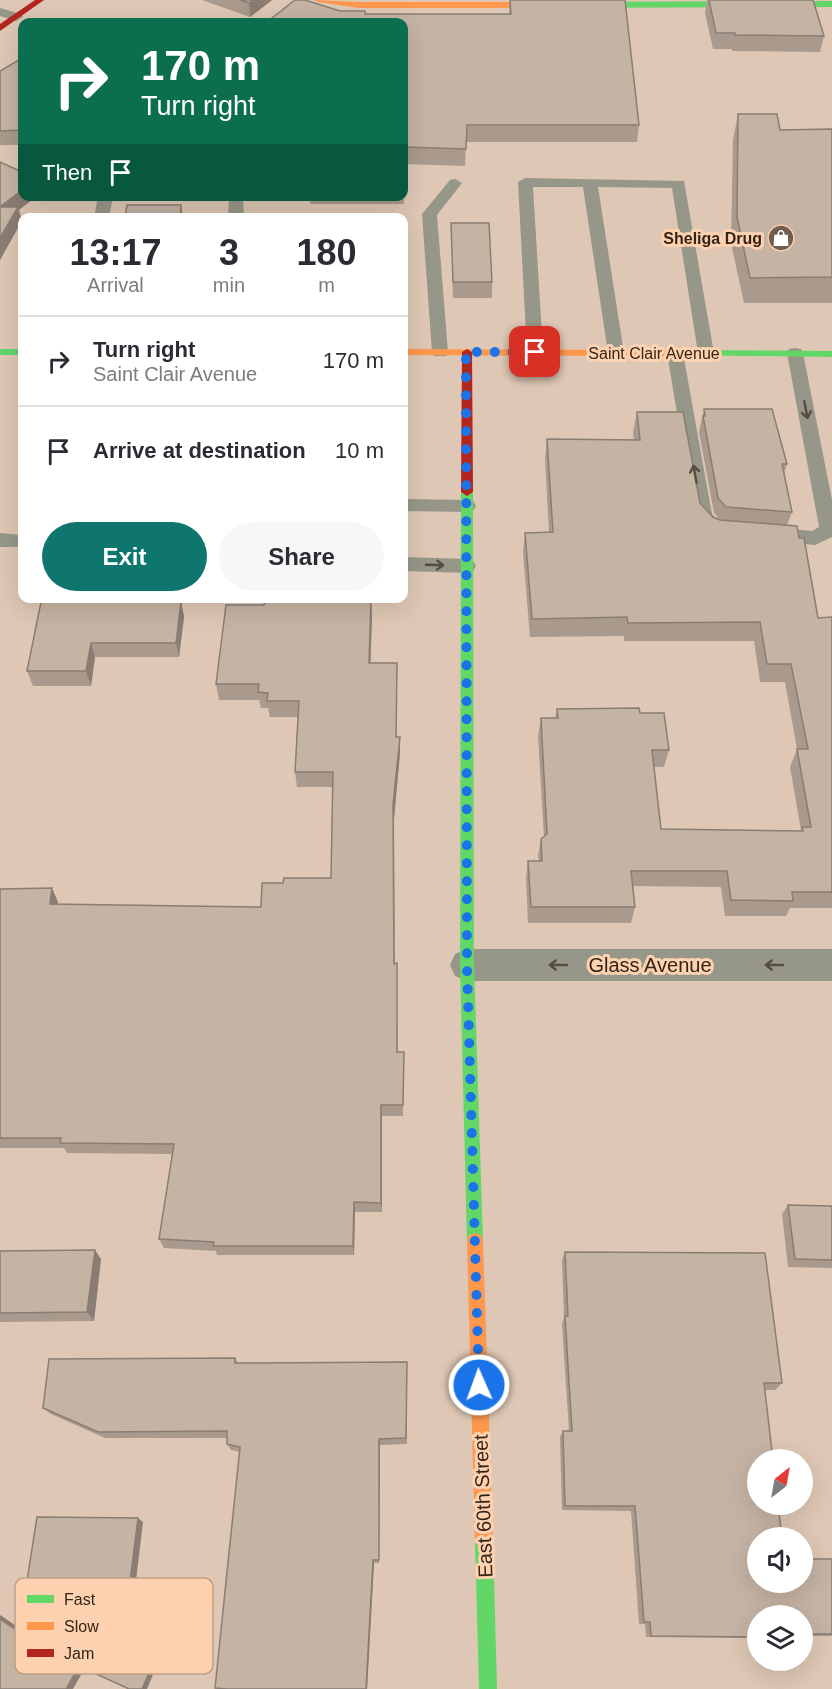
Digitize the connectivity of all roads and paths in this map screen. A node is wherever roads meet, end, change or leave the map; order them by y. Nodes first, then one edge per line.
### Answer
1 (40, 0) edge
2 (318, 0) edge
3 (832, 4) edge
4 (0, 12) edge
5 (16, 17) junction
6 (0, 28) edge
7 (590, 182) junction
8 (455, 183) dead end
9 (0, 352) edge
10 (18, 352) edge
11 (408, 352) edge
12 (440, 352) junction
13 (466, 352) junction
14 (535, 352) junction
15 (616, 353) junction
16 (675, 353) junction
17 (706, 353) junction
18 (795, 353) junction
19 (832, 354) edge
20 (408, 505) edge
21 (466, 506) junction
22 (727, 531) edge
23 (749, 533) edge
24 (0, 540) edge
25 (18, 541) edge
26 (408, 564) edge
27 (467, 566) junction
28 (467, 965) junction
29 (832, 965) edge
30 (488, 1689) edge

1 - 5 street
2 - 3 street
4 - 5 lane
5 - 6 street
7 - 14 lane
7 - 15 lane
7 - 17 lane
8 - 12 lane
9 - 10 street
11 - 12 street, Saint Clair Avenue
12 - 13 street, Saint Clair Avenue
13 - 14 street, Saint Clair Avenue
13 - 21 street, East 60th Street
14 - 15 street, Saint Clair Avenue
15 - 16 street, Saint Clair Avenue
16 - 17 street, Saint Clair Avenue
22 -> 16 lane
17 - 18 street, Saint Clair Avenue
18 - 19 street, Saint Clair Avenue
18 -> 23 lane
20 - 21 lane
21 - 27 street, East 60th Street
24 - 25 lane
26 -> 27 lane
27 - 28 street, East 60th Street
29 -> 28 street, Glass Avenue
28 - 30 street, East 60th Street

